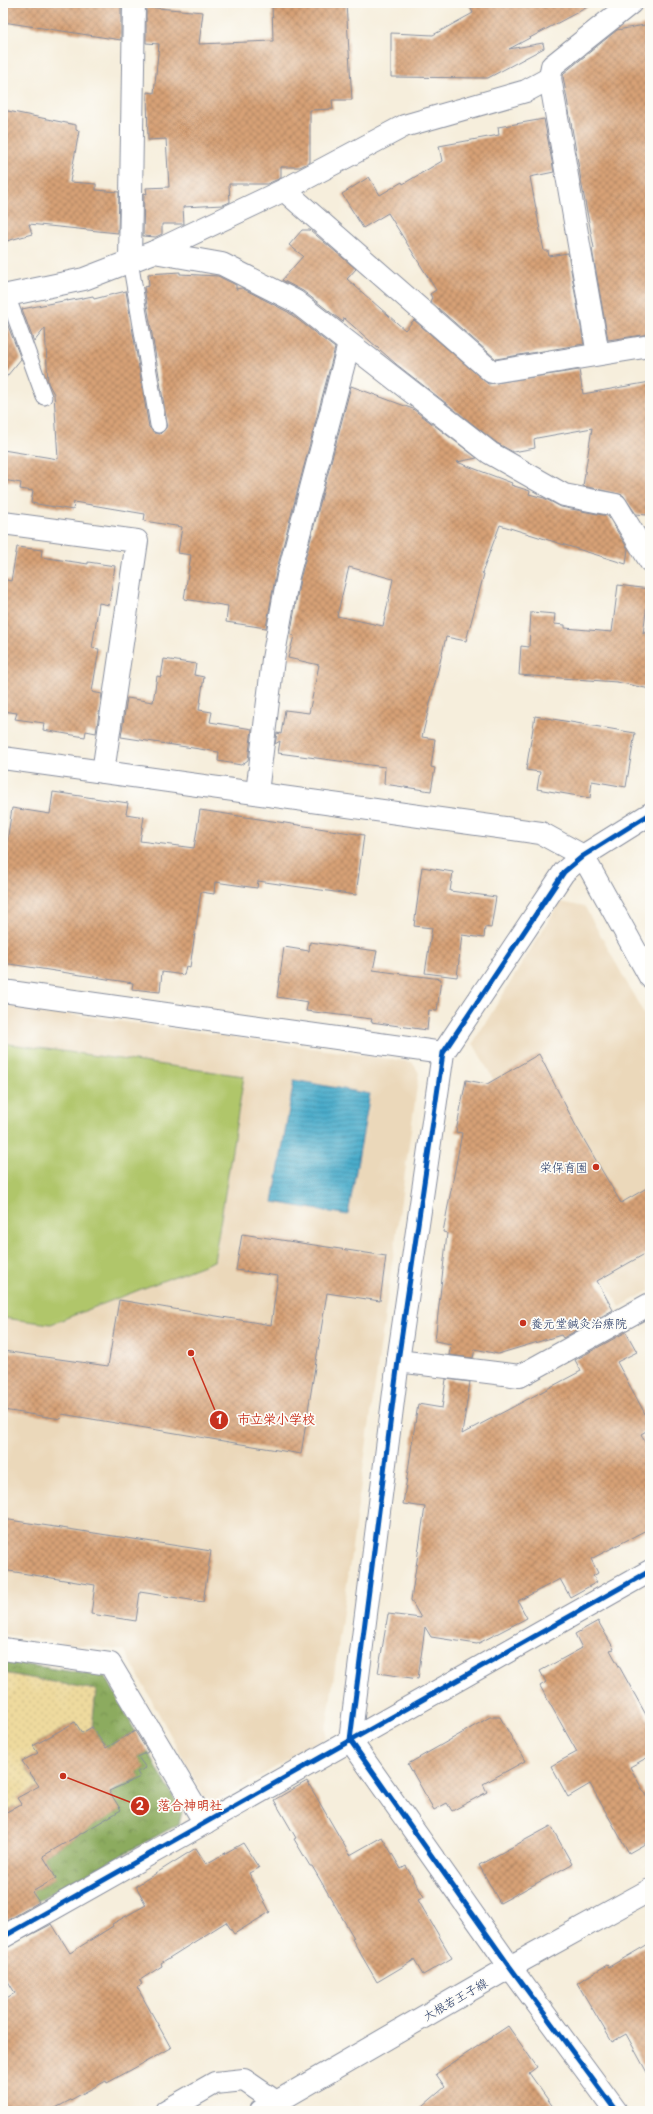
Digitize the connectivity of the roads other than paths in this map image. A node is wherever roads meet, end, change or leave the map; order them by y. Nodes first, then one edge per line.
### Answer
1 (134, 3) edge
2 (631, 3) edge
3 (550, 78) junction
4 (284, 190) junction
5 (154, 252) junction
6 (130, 261) junction
7 (5, 295) edge
8 (349, 344) junction
9 (650, 346) edge
10 (598, 354) junction
11 (44, 397) dead end
12 (158, 425) dead end
13 (3, 523) edge
14 (648, 552) edge
15 (3, 758) edge
16 (103, 772) junction
17 (257, 793) junction
18 (650, 814) edge
19 (583, 856) junction
20 (650, 977) edge
21 (3, 991) edge
22 (442, 1053) junction
23 (650, 1304) edge
24 (398, 1361) junction
25 (650, 1571) edge
26 (3, 1649) edge
27 (350, 1740) junction
28 (205, 1823) junction
29 (650, 1890) edge
30 (4, 1935) edge
31 (510, 1967) junction
32 (271, 2108) edge
33 (166, 2111) edge
34 (616, 2111) edge

1 - 6 street
2 - 3 street
3 - 4 street
3 - 10 street
4 - 5 street
4 - 10 street
5 - 6 street
5 - 8 street
6 - 7 street
6 - 12 lane
7 - 11 lane
8 - 14 street
8 - 17 street
9 - 10 street
13 - 16 street
15 - 16 street
16 - 17 street
17 - 19 street
18 - 19 street
19 - 20 street
19 - 22 street
21 - 22 street
22 - 24 street
23 - 24 street
24 - 27 street
25 - 27 street
26 - 28 street
27 - 28 street
27 - 31 street
28 - 30 street
29 - 31 street, 大根若王子線
31 - 32 street, 大根若王子線
31 - 34 street
32 - 33 street

